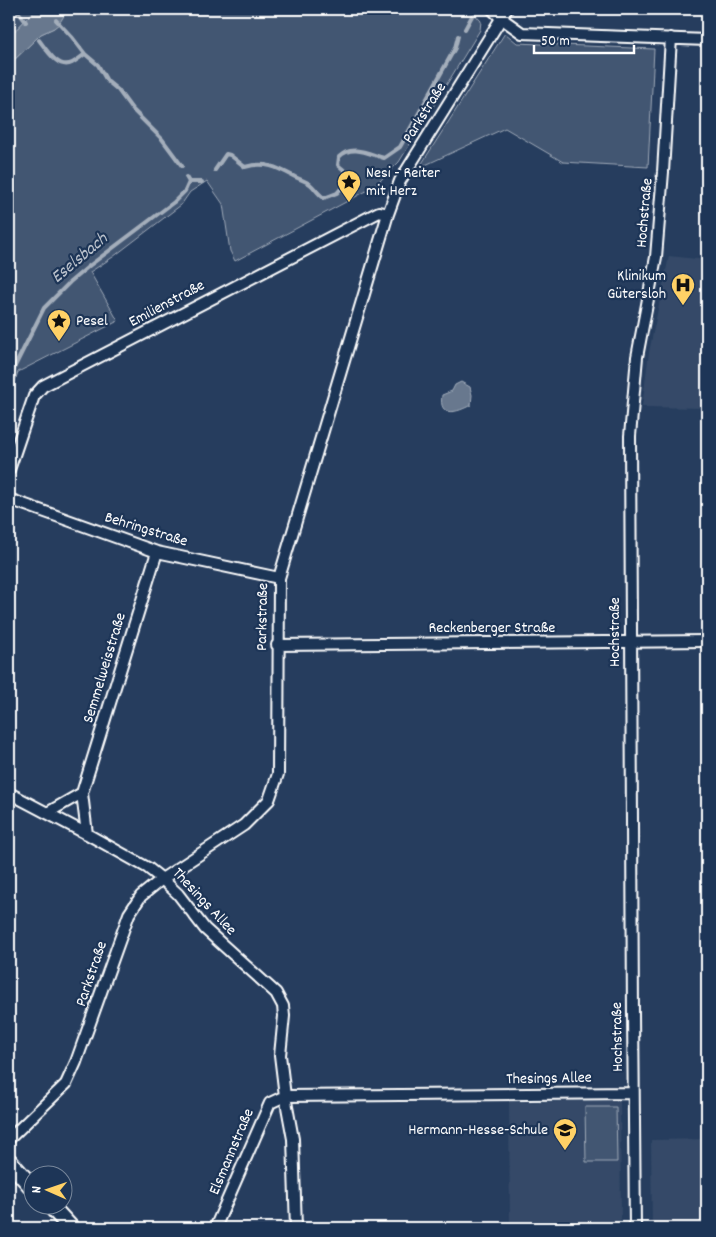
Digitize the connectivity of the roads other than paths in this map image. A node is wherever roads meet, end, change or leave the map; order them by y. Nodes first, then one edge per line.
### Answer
1 (492, 9) edge
2 (504, 13) edge
3 (671, 38) junction
4 (707, 40) edge
5 (388, 214) junction
6 (9, 470) edge
7 (9, 499) edge
8 (157, 552) junction
9 (279, 578) junction
10 (707, 640) edge
11 (630, 642) junction
12 (277, 645) junction
13 (82, 792) junction
14 (9, 793) edge
15 (47, 813) junction
16 (87, 834) junction
17 (162, 879) junction
18 (633, 1093) junction
19 (285, 1096) junction
20 (9, 1139) edge
21 (9, 1161) edge
22 (22, 1176) edge
23 (58, 1214) edge
24 (71, 1228) edge
25 (215, 1228) edge
26 (296, 1228) edge
27 (635, 1228) edge

1 - 2 street
2 - 3 street
2 - 5 street, Parkstraße
3 - 4 street
3 - 11 street, Hochstraße
5 - 6 street, Emilienstraße
5 - 9 street, Parkstraße
7 - 8 street, Behringstraße
8 - 9 street, Behringstraße
8 - 13 street, Semmelweisstraße
9 - 12 street, Parkstraße
10 - 11 street, Reckenberger Straße
11 - 12 street, Reckenberger Straße
11 - 18 street, Hochstraße
12 - 17 street, Parkstraße
13 - 15 street
13 - 16 street, Semmelweisstraße
14 - 15 street, Thesings Allee
15 - 16 street, Thesings Allee
16 - 17 street, Thesings Allee
17 - 19 street, Thesings Allee
17 - 20 street, Parkstraße
18 - 19 street, Thesings Allee
18 - 27 street, Hochstraße
19 - 25 street, Elsmannstraße
19 - 26 street, Thesings Allee
21 - 22 main road
23 - 24 main road

